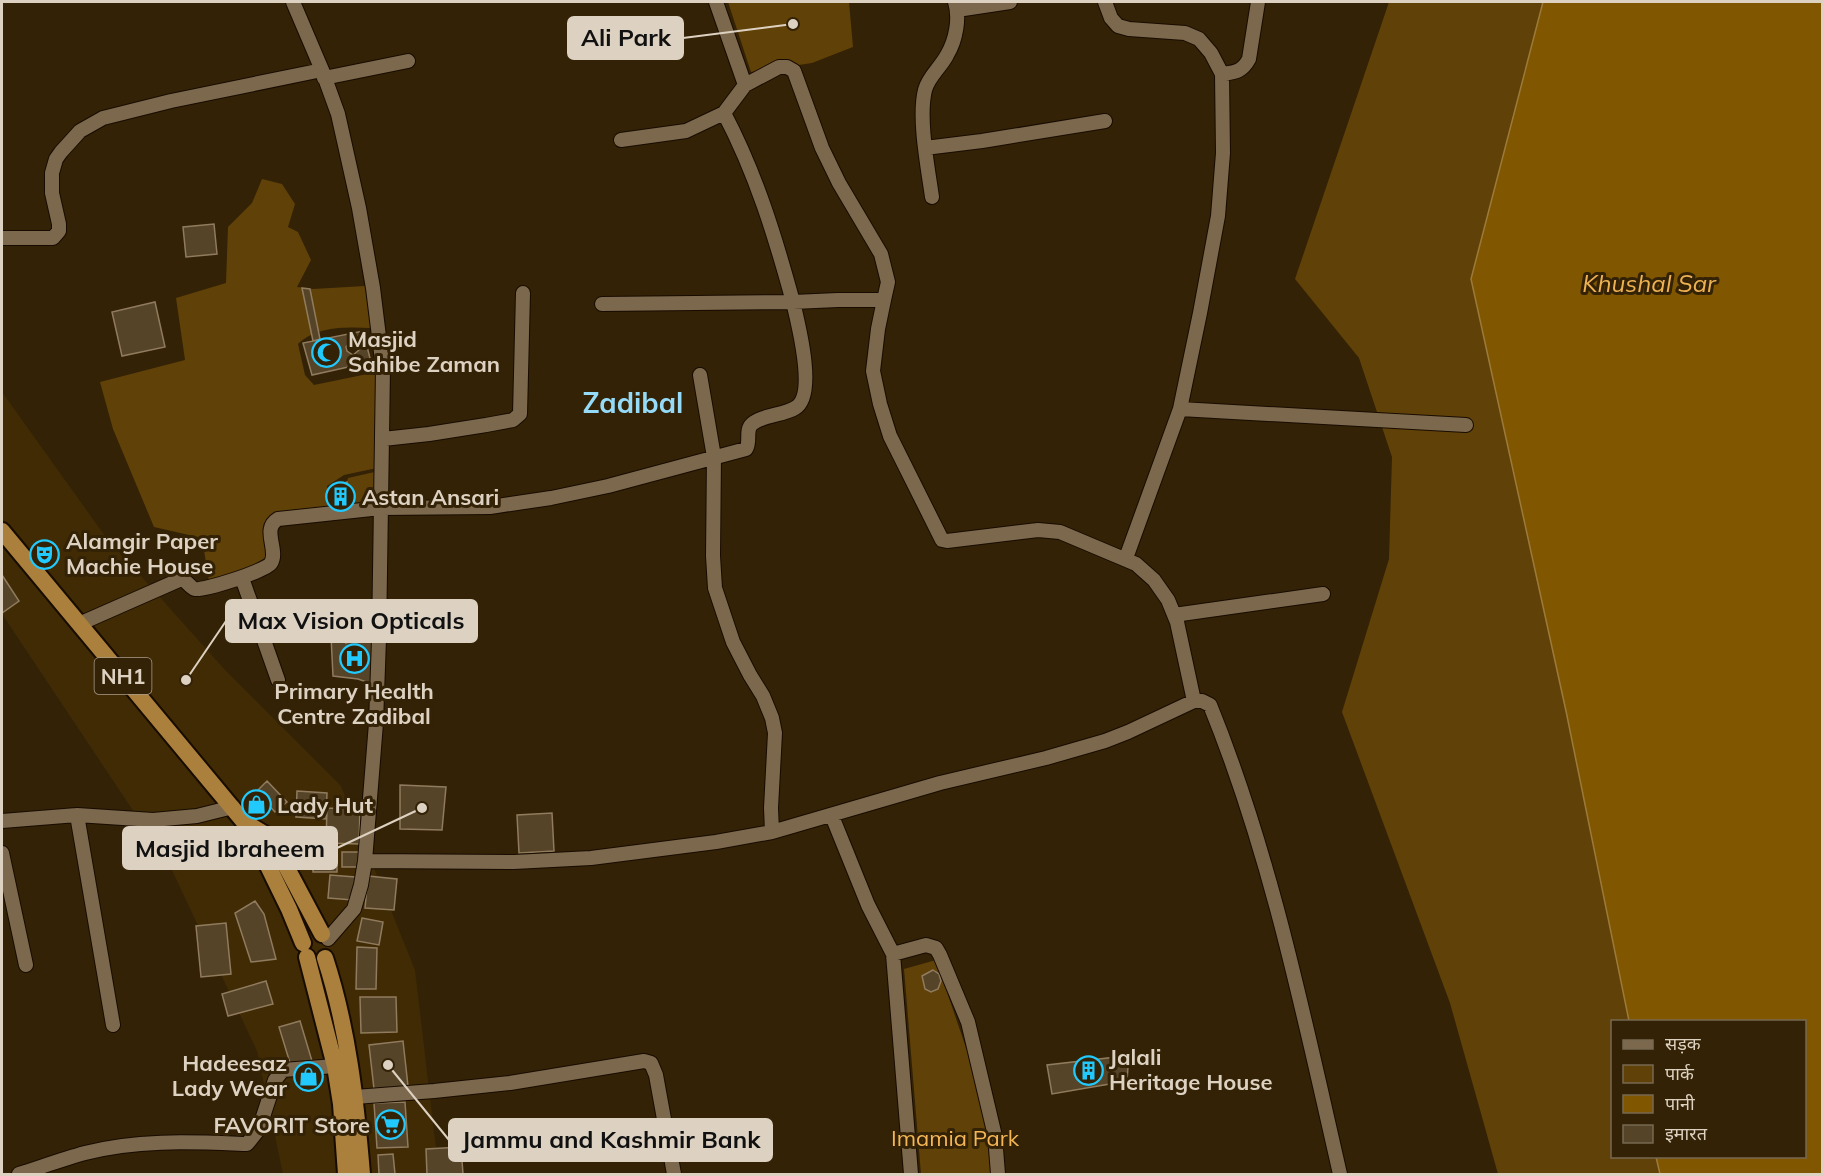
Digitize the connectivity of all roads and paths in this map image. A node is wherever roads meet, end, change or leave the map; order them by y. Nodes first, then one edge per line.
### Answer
1 (293, 2) edge
2 (716, 2) edge
3 (1010, 2) edge
4 (1105, 2) edge
5 (1258, 2) edge
6 (956, 6) edge
7 (408, 61) dead end
8 (323, 74) junction
9 (1222, 74) junction
10 (745, 84) junction
11 (724, 113) junction
12 (1106, 121) dead end
13 (621, 140) dead end
14 (925, 148) junction
15 (932, 197) dead end
16 (2, 238) edge
17 (523, 293) dead end
18 (884, 300) junction
19 (793, 302) junction
20 (602, 304) dead end
21 (700, 375) dead end
22 (1180, 409) junction
23 (1466, 426) dead end
24 (383, 439) junction
25 (714, 457) junction
26 (381, 508) junction
27 (2, 531) edge
28 (1126, 558) junction
29 (242, 578) junction
30 (1323, 594) dead end
31 (1174, 615) junction
32 (79, 624) junction
33 (278, 680) dead end
34 (1194, 700) junction
35 (233, 807) junction
36 (77, 815) junction
37 (832, 816) junction
38 (2, 821) edge
39 (244, 822) junction
40 (772, 832) junction
41 (2, 853) edge
42 (365, 861) junction
43 (325, 937) junction
44 (305, 950) junction
45 (893, 954) junction
46 (325, 958) junction
47 (26, 964) dead end
48 (113, 1025) dead end
49 (335, 1066) junction
50 (355, 1097) junction
51 (19, 1174) edge
52 (346, 1174) edge
53 (362, 1174) edge
54 (674, 1174) edge
55 (911, 1174) edge
56 (998, 1174) edge
57 (1340, 1174) edge

1 - 8 street
2 - 10 street
3 - 6 street
4 - 9 street
5 - 9 street
6 - 14 street
7 - 8 street
8 - 16 street
8 - 24 street
9 - 22 street
10 - 11 street
10 - 18 street
11 - 13 street
11 - 19 street
12 - 14 street
14 - 15 street
17 - 24 street
18 - 19 street
18 - 28 street
19 - 20 street
19 - 25 street
21 - 25 street
22 - 23 street
22 - 28 street
24 - 26 street
25 - 26 street
25 - 40 street
26 - 29 street
26 - 42 street
27 - 32 highway, NH1
28 - 31 street
29 - 32 street
29 - 33 street
30 - 31 street
31 - 34 street
32 - 35 highway, NH1
34 - 37 street
34 - 57 street
35 - 36 street
35 - 39 highway, NH1
36 - 38 street
36 - 48 street
37 - 40 street
37 - 45 street
39 - 43 highway, NH1
39 - 44 highway, NH1
40 - 42 street
41 - 47 street
42 - 43 street
43 - 44 highway
43 - 46 highway
44 - 46 highway
44 - 49 highway, NH1
45 - 55 street
45 - 56 street
46 - 50 highway
49 - 51 street
49 - 52 highway, NH1
50 - 53 highway
50 - 54 street

